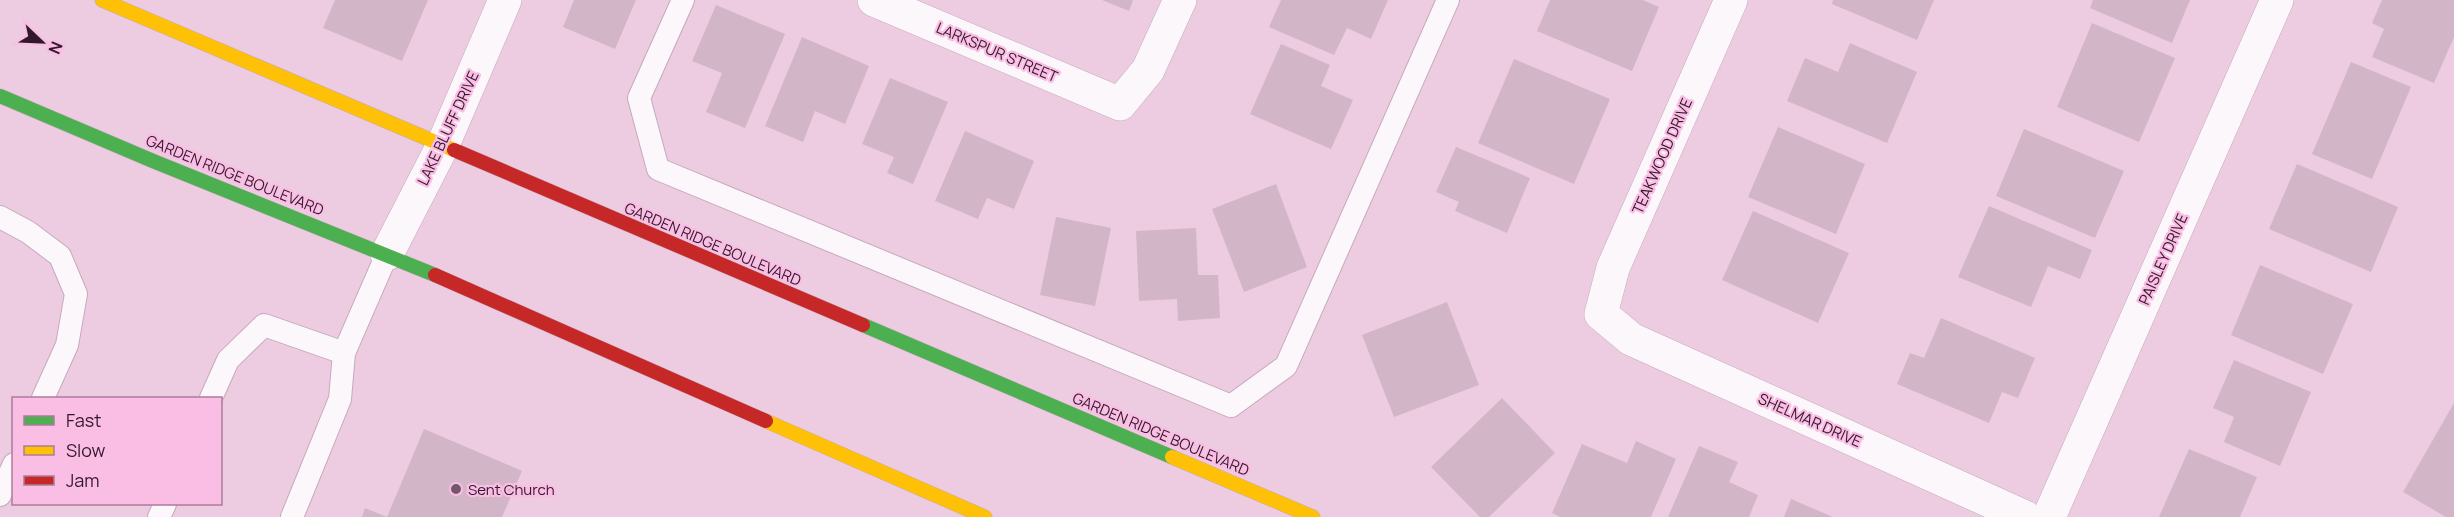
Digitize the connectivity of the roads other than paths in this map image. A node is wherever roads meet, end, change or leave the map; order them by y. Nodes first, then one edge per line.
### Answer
1 (102, 0) edge
2 (505, 0) edge
3 (683, 0) edge
4 (874, 0) edge
5 (1180, 0) edge
6 (1448, 0) edge
7 (1731, 0) edge
8 (2277, 0) edge
9 (0, 96) edge
10 (442, 147) junction
11 (0, 217) edge
12 (387, 254) junction
13 (1601, 314) joint
14 (344, 353) junction
15 (44, 397) edge
16 (212, 397) edge
17 (12, 468) edge
18 (0, 495) edge
19 (292, 517) edge
20 (985, 517) edge
21 (1313, 517) edge
22 (2025, 517) edge
23 (2049, 517) edge

1 - 10 main road, GARDEN RIDGE BOULEVARD
2 - 10 street, LAKE BLUFF DRIVE
3 - 6 lane
4 - 5 street, LARKSPUR STREET
7 - 13 street, TEAKWOOD DRIVE
8 - 23 street, PAISLEY DRIVE
9 - 12 main road, GARDEN RIDGE BOULEVARD
10 - 12 street, LAKE BLUFF DRIVE
10 - 21 main road, GARDEN RIDGE BOULEVARD
11 - 15 lane
12 - 14 lane
12 - 20 main road, GARDEN RIDGE BOULEVARD
13 - 22 street, SHELMAR DRIVE
14 - 16 lane
14 - 19 lane
17 - 18 lane

